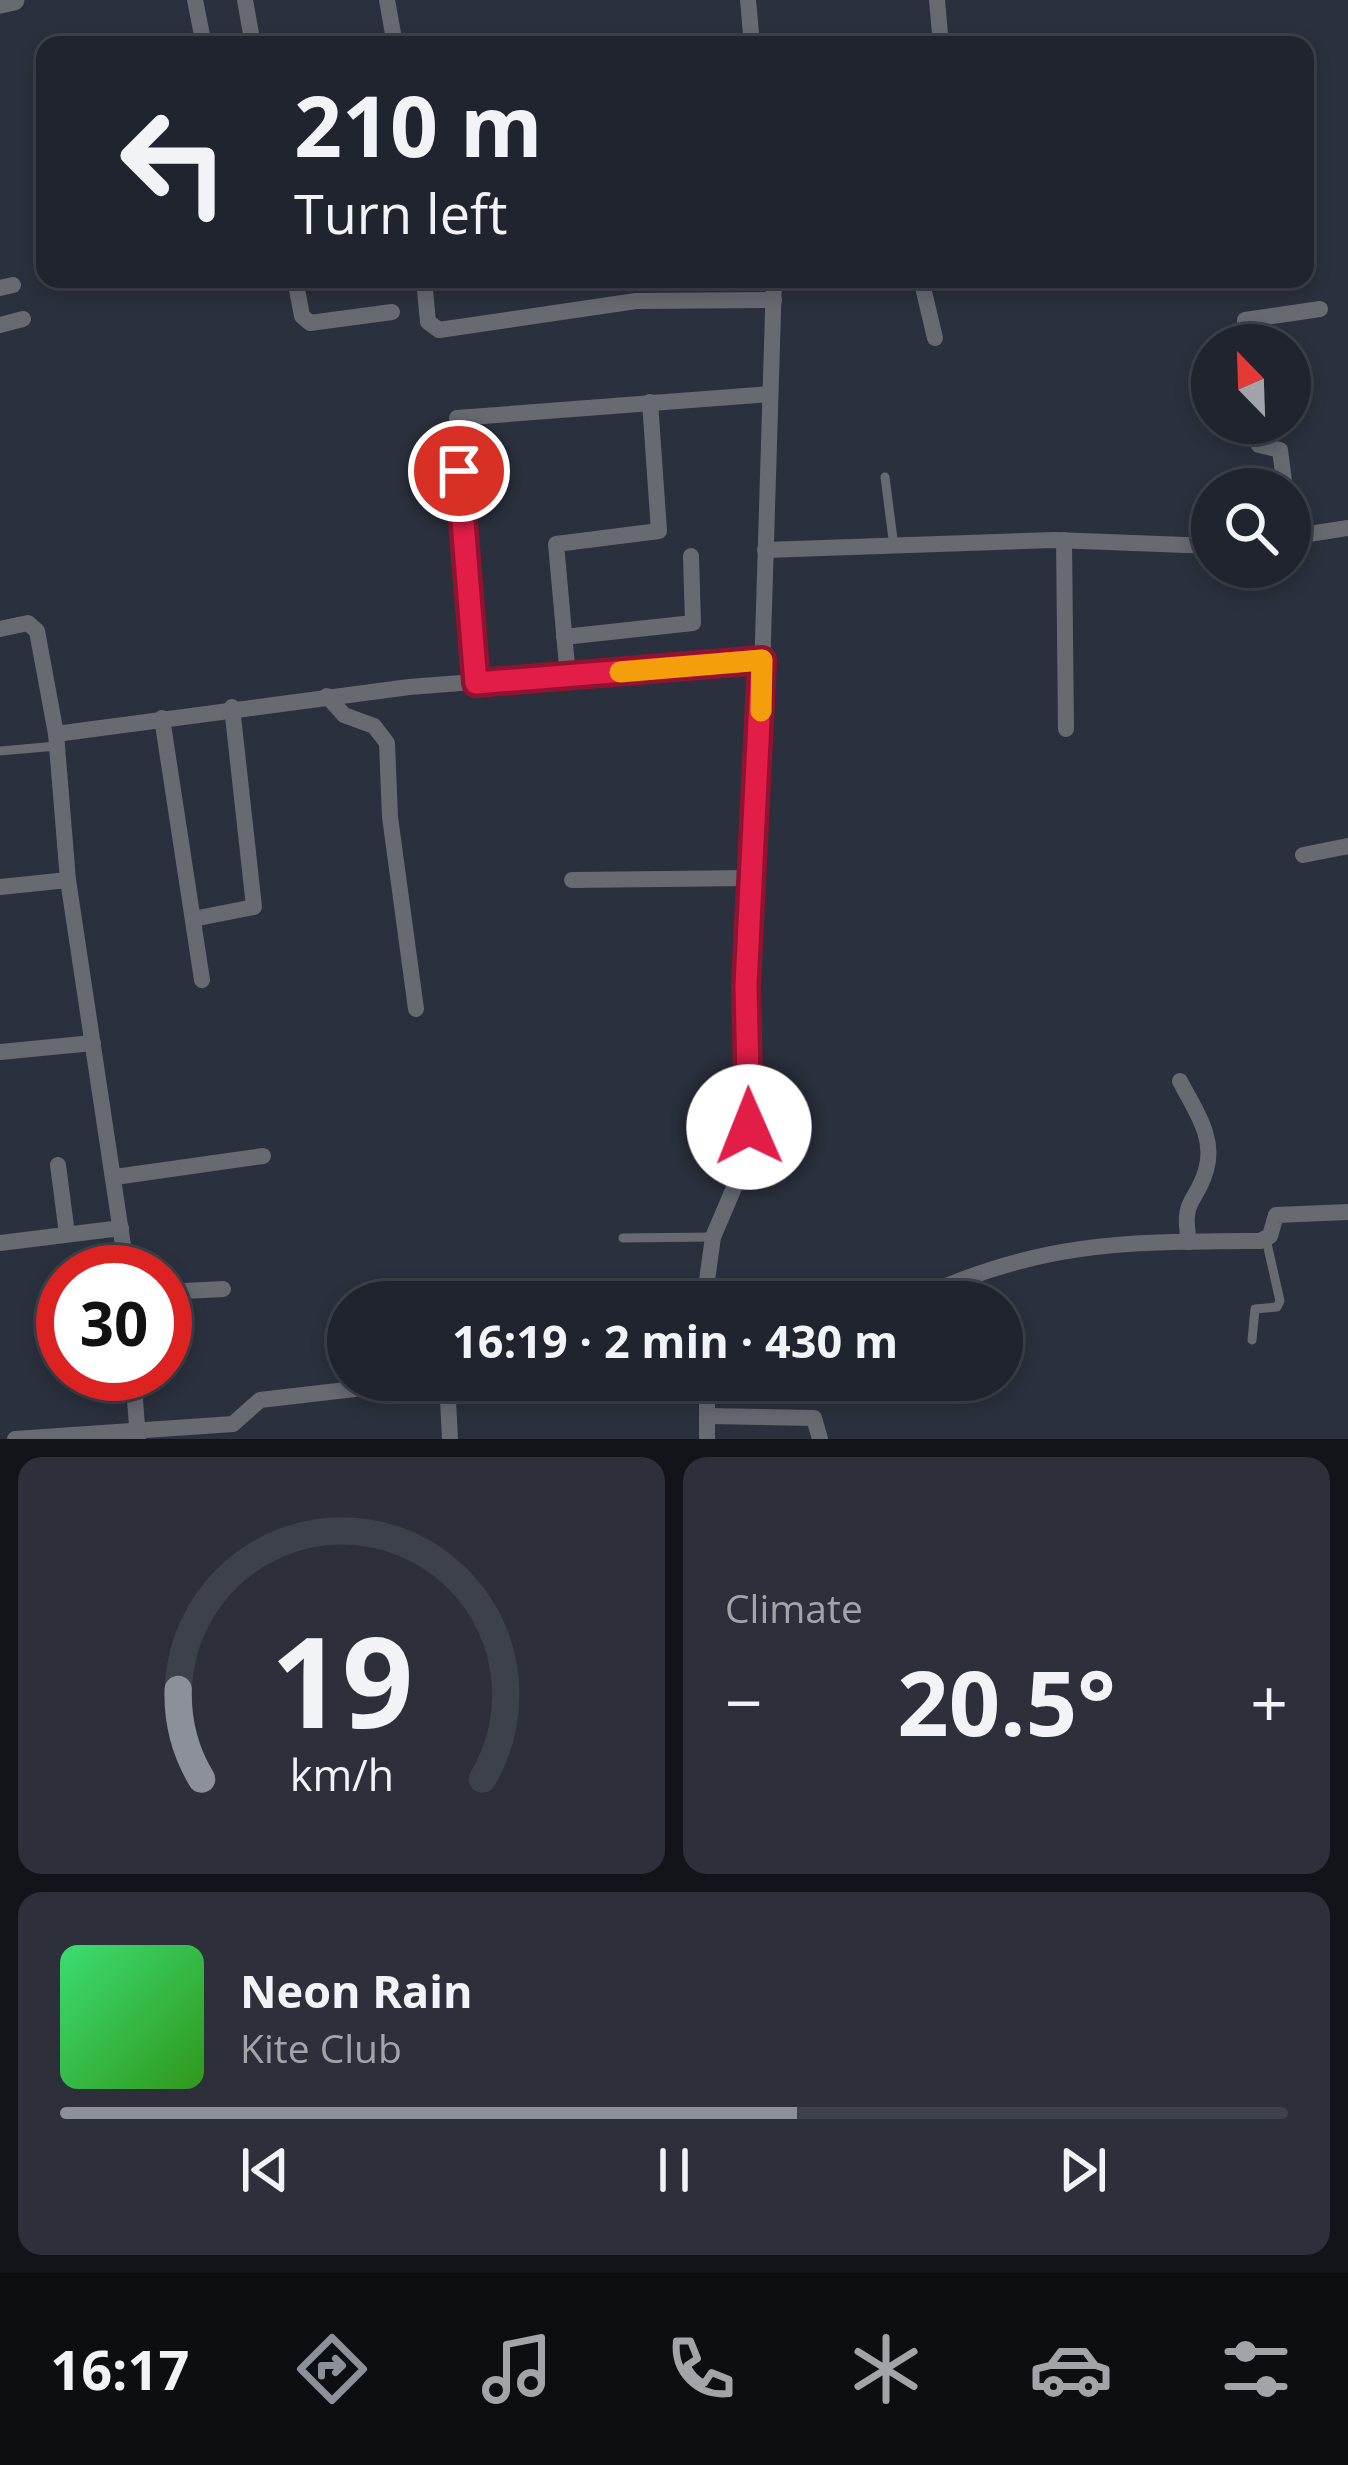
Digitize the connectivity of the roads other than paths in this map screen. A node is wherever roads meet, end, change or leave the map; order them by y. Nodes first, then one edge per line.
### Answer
1 (14, 0) edge
2 (195, 0) edge
3 (245, 0) edge
4 (387, 0) edge
5 (748, 0) edge
6 (938, 0) edge
7 (0, 3) edge
8 (202, 36) edge
9 (252, 36) edge
10 (393, 36) edge
11 (751, 36) edge
12 (940, 36) edge
13 (297, 288) edge
14 (425, 288) edge
15 (649, 288) edge
16 (774, 288) edge
17 (923, 288) edge
18 (773, 300) junction
19 (649, 301) junction
20 (1320, 309) dead end
21 (392, 312) dead end
22 (23, 320) dead end
23 (1245, 324) edge
24 (0, 325) edge
25 (935, 338) dead end
26 (770, 394) junction
27 (650, 402) junction
28 (1259, 444) edge
29 (1282, 468) edge
30 (885, 477) dead end
31 (1348, 528) edge
32 (1311, 534) edge
33 (1064, 540) junction
34 (1191, 544) edge
35 (894, 547) junction
36 (765, 550) junction
37 (691, 556) dead end
38 (0, 629) edge
39 (564, 637) junction
40 (762, 660) junction
41 (568, 677) junction
42 (476, 683) junction
43 (327, 696) junction
44 (232, 707) junction
45 (162, 718) junction
46 (1066, 729) dead end
47 (57, 740) junction
48 (0, 751) edge
49 (1348, 846) edge
50 (1303, 855) dead end
51 (752, 878) junction
52 (68, 880) junction
53 (572, 880) dead end
54 (0, 886) edge
55 (193, 919) junction
56 (202, 980) dead end
57 (416, 1009) dead end
58 (93, 1043) junction
59 (0, 1052) edge
60 (1180, 1081) dead end
61 (262, 1156) dead end
62 (58, 1165) dead end
63 (115, 1177) junction
64 (1348, 1211) edge
65 (122, 1228) junction
66 (67, 1234) junction
67 (623, 1238) dead end
68 (713, 1238) junction
69 (1266, 1240) junction
70 (1189, 1242) junction
71 (0, 1243) edge
72 (124, 1245) edge
73 (707, 1281) edge
74 (961, 1281) edge
75 (223, 1289) dead end
76 (192, 1291) edge
77 (1252, 1340) dead end
78 (327, 1392) edge
79 (135, 1401) edge
80 (448, 1401) edge
81 (708, 1401) edge
82 (708, 1416) junction
83 (138, 1433) edge
84 (15, 1439) edge
85 (450, 1439) edge
86 (707, 1439) edge
87 (820, 1439) edge

1 - 7 street
2 - 8 street
3 - 9 street
4 - 10 street
5 - 11 street
6 - 12 street
13 - 21 street
14 - 19 street
15 - 19 street
16 - 18 street
17 - 25 street
18 - 19 street
18 - 26 street
20 - 23 street
22 - 24 street
26 - 27 street
26 - 36 street
27 - 39 street
27 - 42 street
28 - 29 street
30 - 35 lane
31 - 32 street
33 - 34 street
33 - 35 street
33 - 46 street
35 - 36 street
36 - 40 street
37 - 39 street
38 - 47 street
39 - 41 street
40 - 41 street
40 - 51 street
41 - 42 street
42 - 43 street
43 - 44 street
43 - 57 street
44 - 45 street
44 - 55 street
45 - 47 street
45 - 55 street
47 - 48 lane
47 - 52 street
49 - 50 street
51 - 53 street
51 - 68 street
52 - 54 street
52 - 58 street
55 - 56 street
58 - 59 street
58 - 63 street
60 - 70 street
61 - 63 street
62 - 66 street
63 - 65 street
64 - 69 street
65 - 66 street
65 - 72 street
66 - 71 street
67 - 68 lane
68 - 73 street
69 - 70 street
69 - 77 lane
70 - 74 street
75 - 76 street
78 - 83 street
79 - 83 street
80 - 85 street
81 - 82 street
82 - 86 street
82 - 87 street
83 - 84 street

